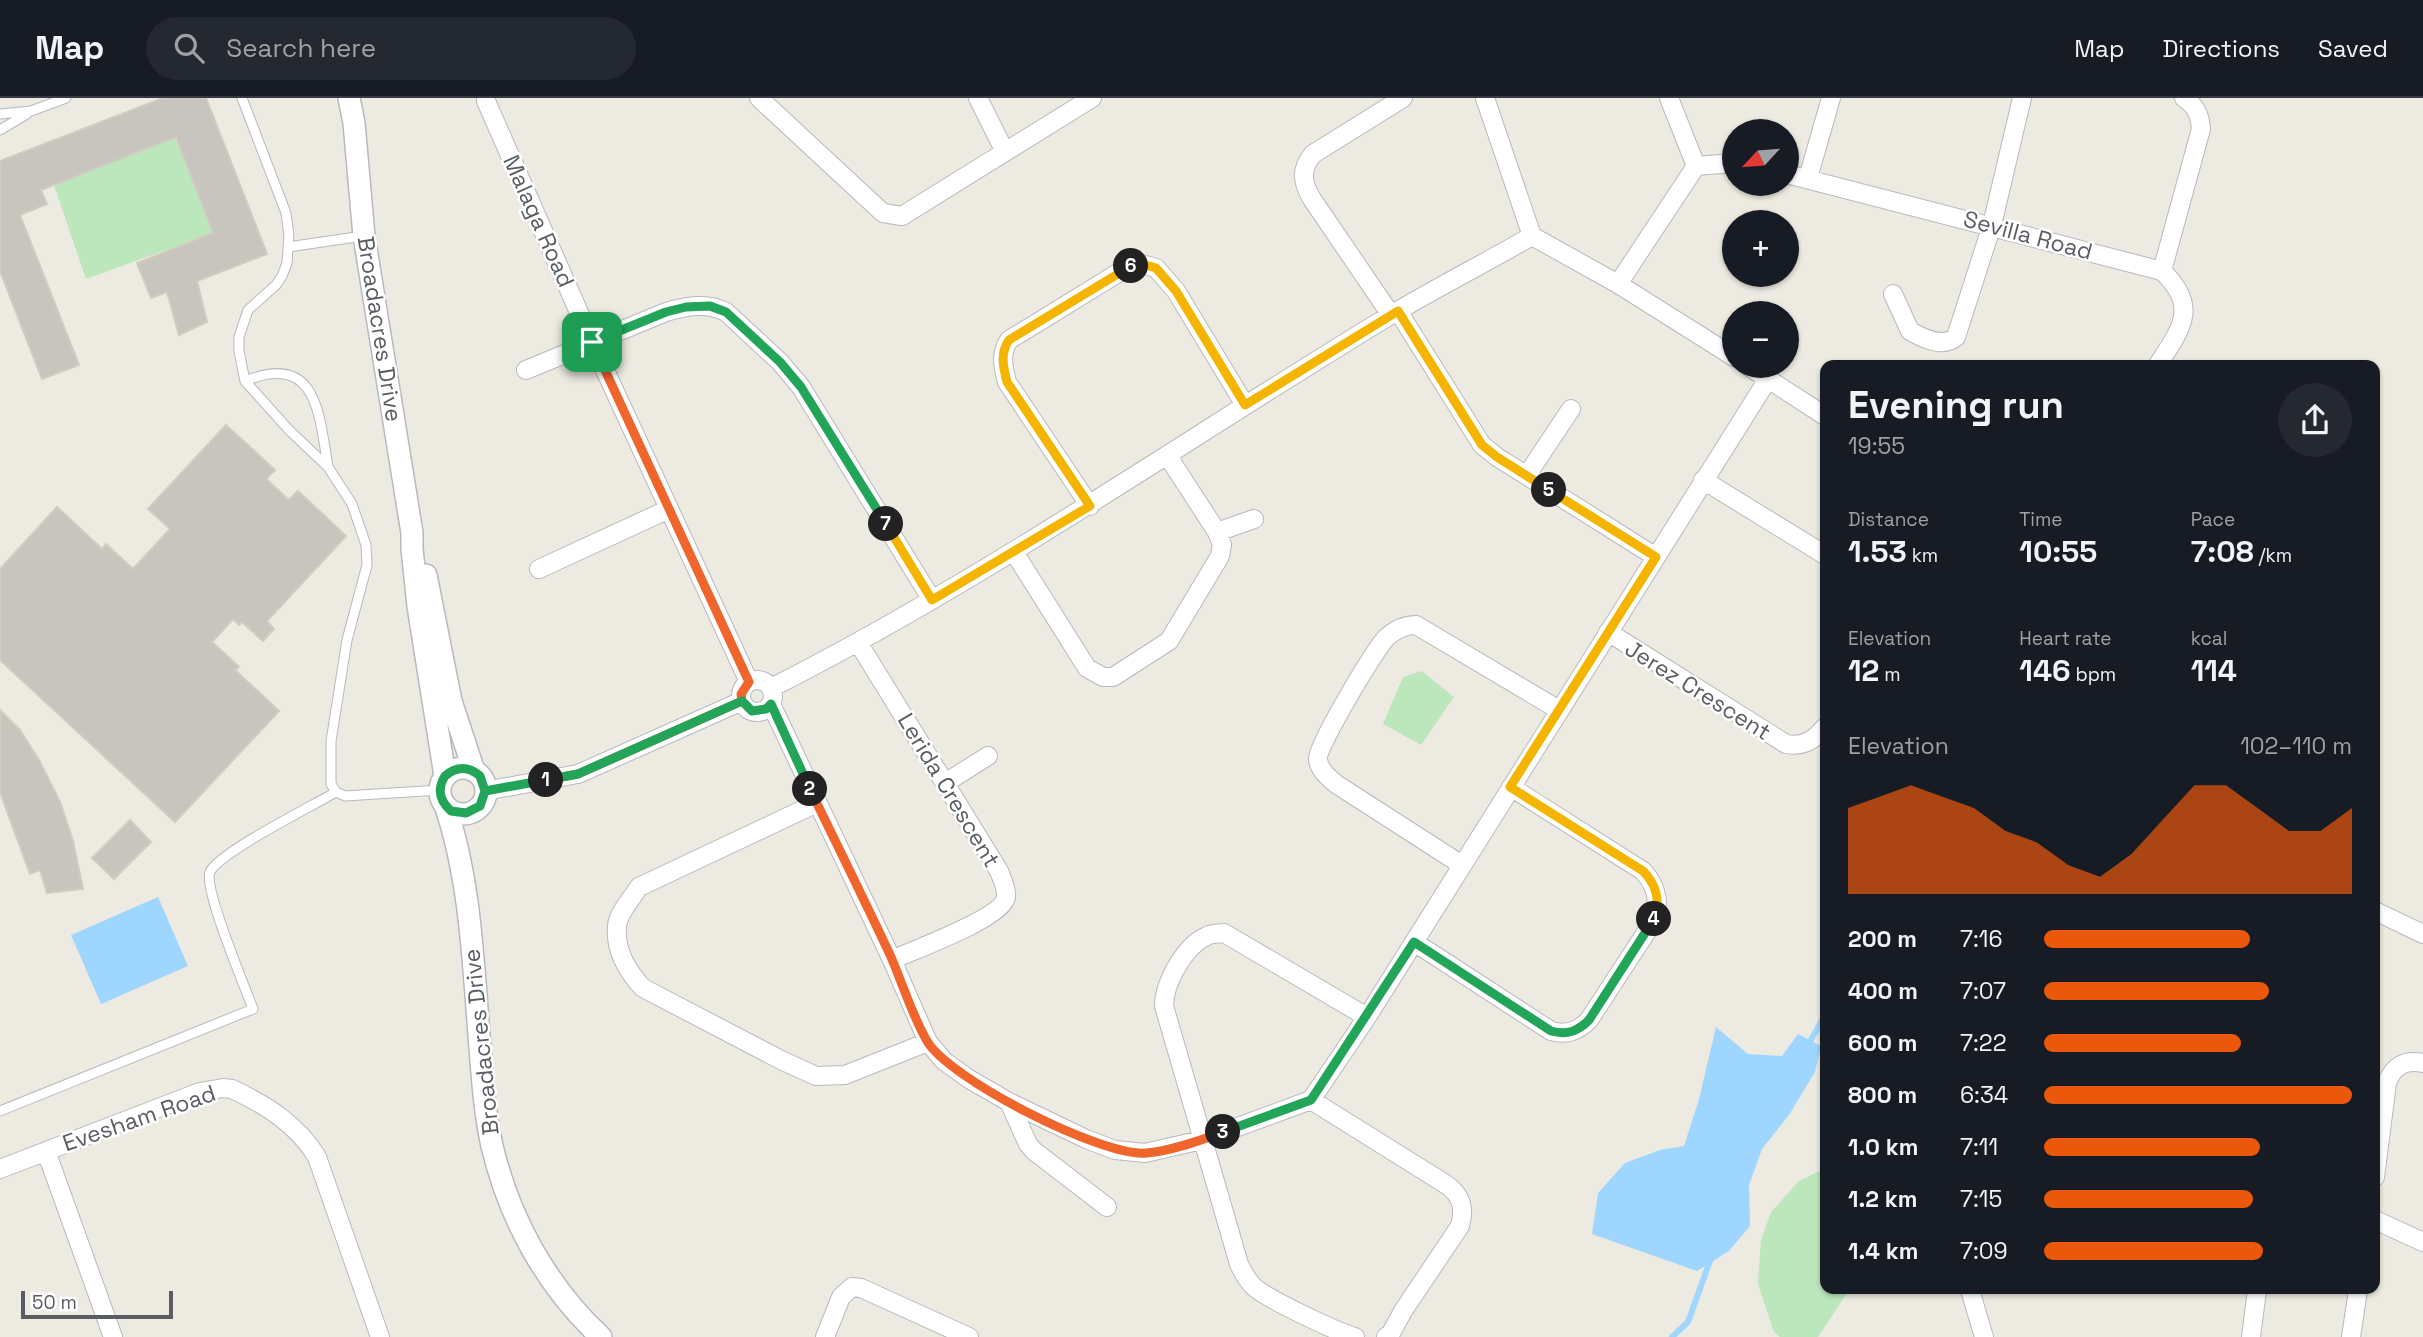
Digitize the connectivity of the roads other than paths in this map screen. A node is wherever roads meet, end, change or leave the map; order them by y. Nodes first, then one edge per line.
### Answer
1 (66, 98) edge
2 (242, 98) edge
3 (349, 98) edge
4 (356, 98) edge
5 (759, 98) edge
6 (978, 98) edge
7 (1092, 98) edge
8 (1403, 98) edge
9 (1485, 98) edge
10 (1670, 98) edge
11 (1831, 98) edge
12 (2022, 98) edge
13 (2184, 98) edge
14 (486, 101) dead end
15 (31, 111) junction
16 (0, 114) edge
17 (354, 123) junction
18 (0, 130) edge
19 (1005, 152) junction
20 (1722, 164) edge
21 (1696, 166) junction
22 (1799, 176) edge
23 (1808, 178) junction
24 (1992, 225) junction
25 (364, 236) junction
26 (1532, 236) junction
27 (288, 247) junction
28 (2162, 271) junction
29 (1618, 284) junction
30 (1893, 294) dead end
31 (1394, 313) junction
32 (592, 342) junction
33 (1722, 349) edge
34 (2161, 360) edge
35 (526, 370) dead end
36 (1768, 379) joint
37 (245, 381) junction
38 (1245, 405) junction
39 (1571, 409) dead end
40 (1820, 413) edge
41 (1167, 455) junction
42 (328, 467) junction
43 (1527, 475) junction
44 (1703, 480) junction
45 (1090, 506) junction
46 (668, 509) junction
47 (1254, 519) dead end
48 (1217, 532) junction
49 (412, 533) junction
50 (1014, 552) junction
51 (1820, 552) edge
52 (1656, 557) junction
53 (539, 569) dead end
54 (932, 600) junction
55 (1608, 632) junction
56 (859, 643) junction
57 (749, 682) junction
58 (771, 696) junction
59 (742, 701) junction
60 (1559, 710) junction
61 (1820, 731) edge
62 (988, 756) dead end
63 (474, 771) junction
64 (945, 783) junction
65 (1510, 787) junction
66 (443, 790) junction
67 (485, 791) junction
68 (337, 792) junction
69 (817, 803) junction
70 (474, 811) junction
71 (458, 843) junction
72 (1462, 865) junction
73 (2380, 913) edge
74 (2423, 934) edge
75 (1414, 942) junction
76 (892, 960) junction
77 (1367, 1017) junction
78 (928, 1042) junction
79 (2423, 1063) edge
80 (1311, 1100) junction
81 (1009, 1102) junction
82 (0, 1111) edge
83 (2380, 1138) edge
84 (1202, 1139) junction
85 (46, 1151) junction
86 (0, 1168) edge
87 (1107, 1207) dead end
88 (2380, 1222) edge
89 (2423, 1242) edge
90 (1971, 1294) edge
91 (2256, 1294) edge
92 (2357, 1294) edge
93 (113, 1337) edge
94 (380, 1337) edge
95 (601, 1337) edge
96 (825, 1337) edge
97 (969, 1337) edge
98 (1354, 1337) edge
99 (1386, 1337) edge
100 (1984, 1337) edge
101 (2251, 1337) edge
102 (2351, 1337) edge

1 - 15 lane
2 - 27 lane
3 - 17 street, Broadacres Drive
4 - 17 street, Broadacres Drive
5 - 19 street
6 - 19 street
7 - 19 street
8 - 31 street
9 - 26 street
10 - 21 street
11 - 23 street
12 - 24 street
13 - 28 street
14 - 32 street, Malaga Road
15 - 16 lane
15 - 18 lane
17 - 25 street, Broadacres Drive
20 - 21 street
21 - 29 street
22 - 23 street, Sevilla Road
23 - 24 street, Sevilla Road
24 - 28 street, Sevilla Road
24 - 30 street
25 - 27 lane
25 - 49 street, Broadacres Drive
26 - 29 street
26 - 31 street
27 - 37 lane
28 - 34 street
29 - 33 street
31 - 38 street
31 - 43 street
32 - 35 street
32 - 46 street, Malaga Road
32 - 54 street
36 - 40 street
36 - 44 street
37 - 42 lane
37 - 42 lane
38 - 41 street
38 - 45 street
39 - 43 street
41 - 45 street
41 - 48 street
42 - 68 lane
43 - 52 street
44 - 51 street
44 - 52 street
45 - 50 street
46 - 53 street
46 - 57 street, Malaga Road
47 - 48 street
48 - 50 street
49 - 63 street, Broadacres Drive
49 - 66 street, Broadacres Drive
50 - 54 street
52 - 55 street
54 - 56 street
55 - 60 street
55 - 61 street, Jerez Crescent
56 - 58 street
56 - 64 street, Lerida Crescent
57 - 58 street
57 - 59 street
58 - 59 street
58 - 69 street
59 - 67 street
60 - 65 street
60 - 72 street
62 - 64 street
63 - 66 street
63 - 67 street, Broadacres Drive
64 - 76 street, Lerida Crescent
65 - 72 street
65 - 75 street
66 - 68 lane
66 - 70 street
66 - 71 street, Broadacres Drive
67 - 70 street
68 - 82 lane
69 - 76 street
69 - 78 street
70 - 71 street
71 - 95 street, Broadacres Drive
72 - 75 street
73 - 74 street
75 - 77 street
76 - 78 street
77 - 80 street
77 - 84 street
78 - 81 street
79 - 83 street
80 - 84 street
80 - 99 street
81 - 84 street
81 - 87 street
84 - 98 street
85 - 86 street, Evesham Road
85 - 93 street
85 - 94 street, Evesham Road
88 - 89 street
90 - 100 street
91 - 101 street
92 - 102 street
96 - 97 street

